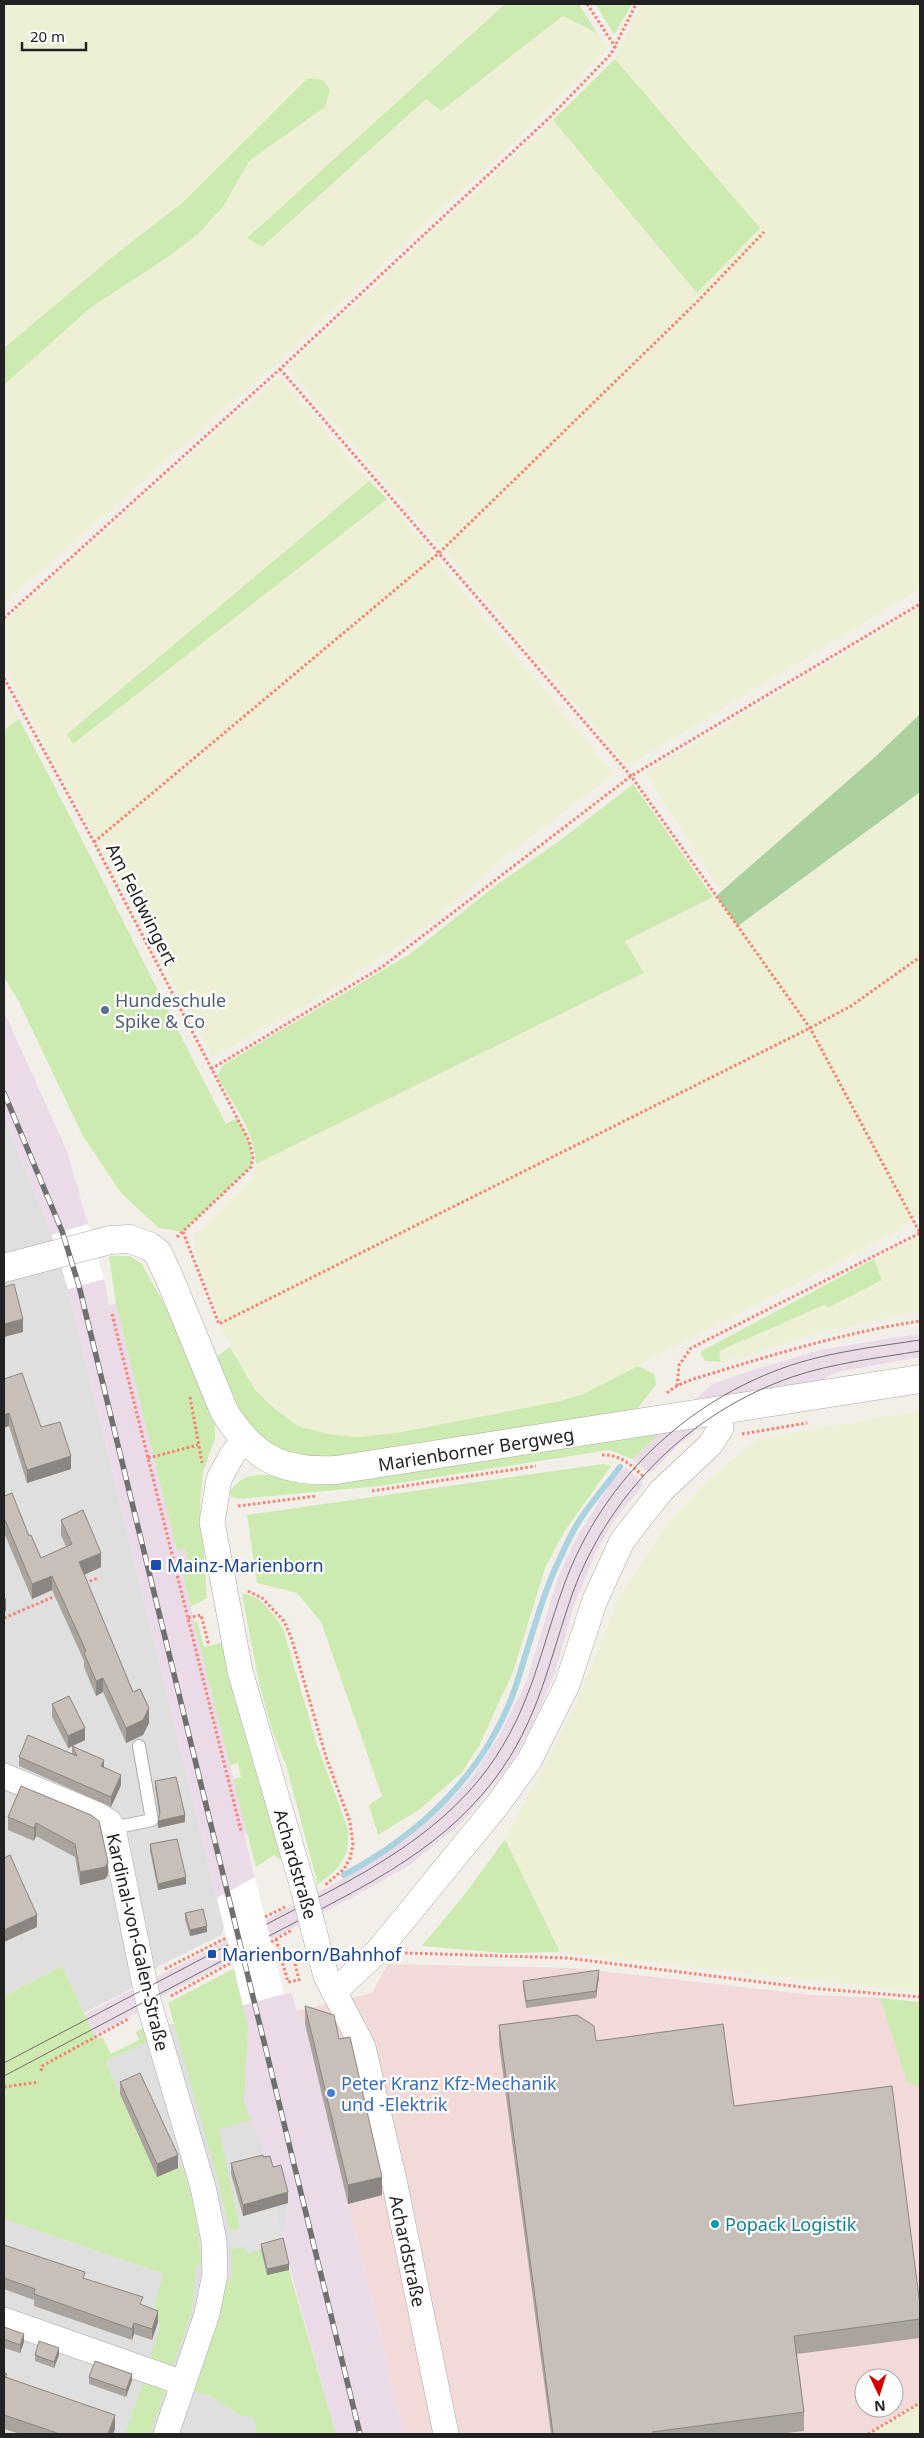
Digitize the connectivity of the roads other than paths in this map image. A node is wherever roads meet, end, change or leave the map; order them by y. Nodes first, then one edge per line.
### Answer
1 (4, 1268) edge
2 (920, 1379) edge
3 (720, 1411) junction
4 (244, 1440) junction
5 (139, 1746) dead end
6 (4, 1776) edge
7 (113, 1828) junction
8 (334, 1992) junction
9 (4, 2320) edge
10 (183, 2383) junction
11 (166, 2434) edge
12 (446, 2434) edge

1 - 4 street, Marienborner Bergweg
2 - 3 street, Marienborner Bergweg
3 - 4 street, Marienborner Bergweg
3 - 8 street
4 - 8 street, Achardstraße, bridge
5 - 7 lane
6 - 7 street, Kardinal-von-Galen-Straße
7 - 10 street, Kardinal-von-Galen-Straße
8 - 12 street, Achardstraße
9 - 10 street
10 - 11 street, Kardinal-von-Galen-Straße

